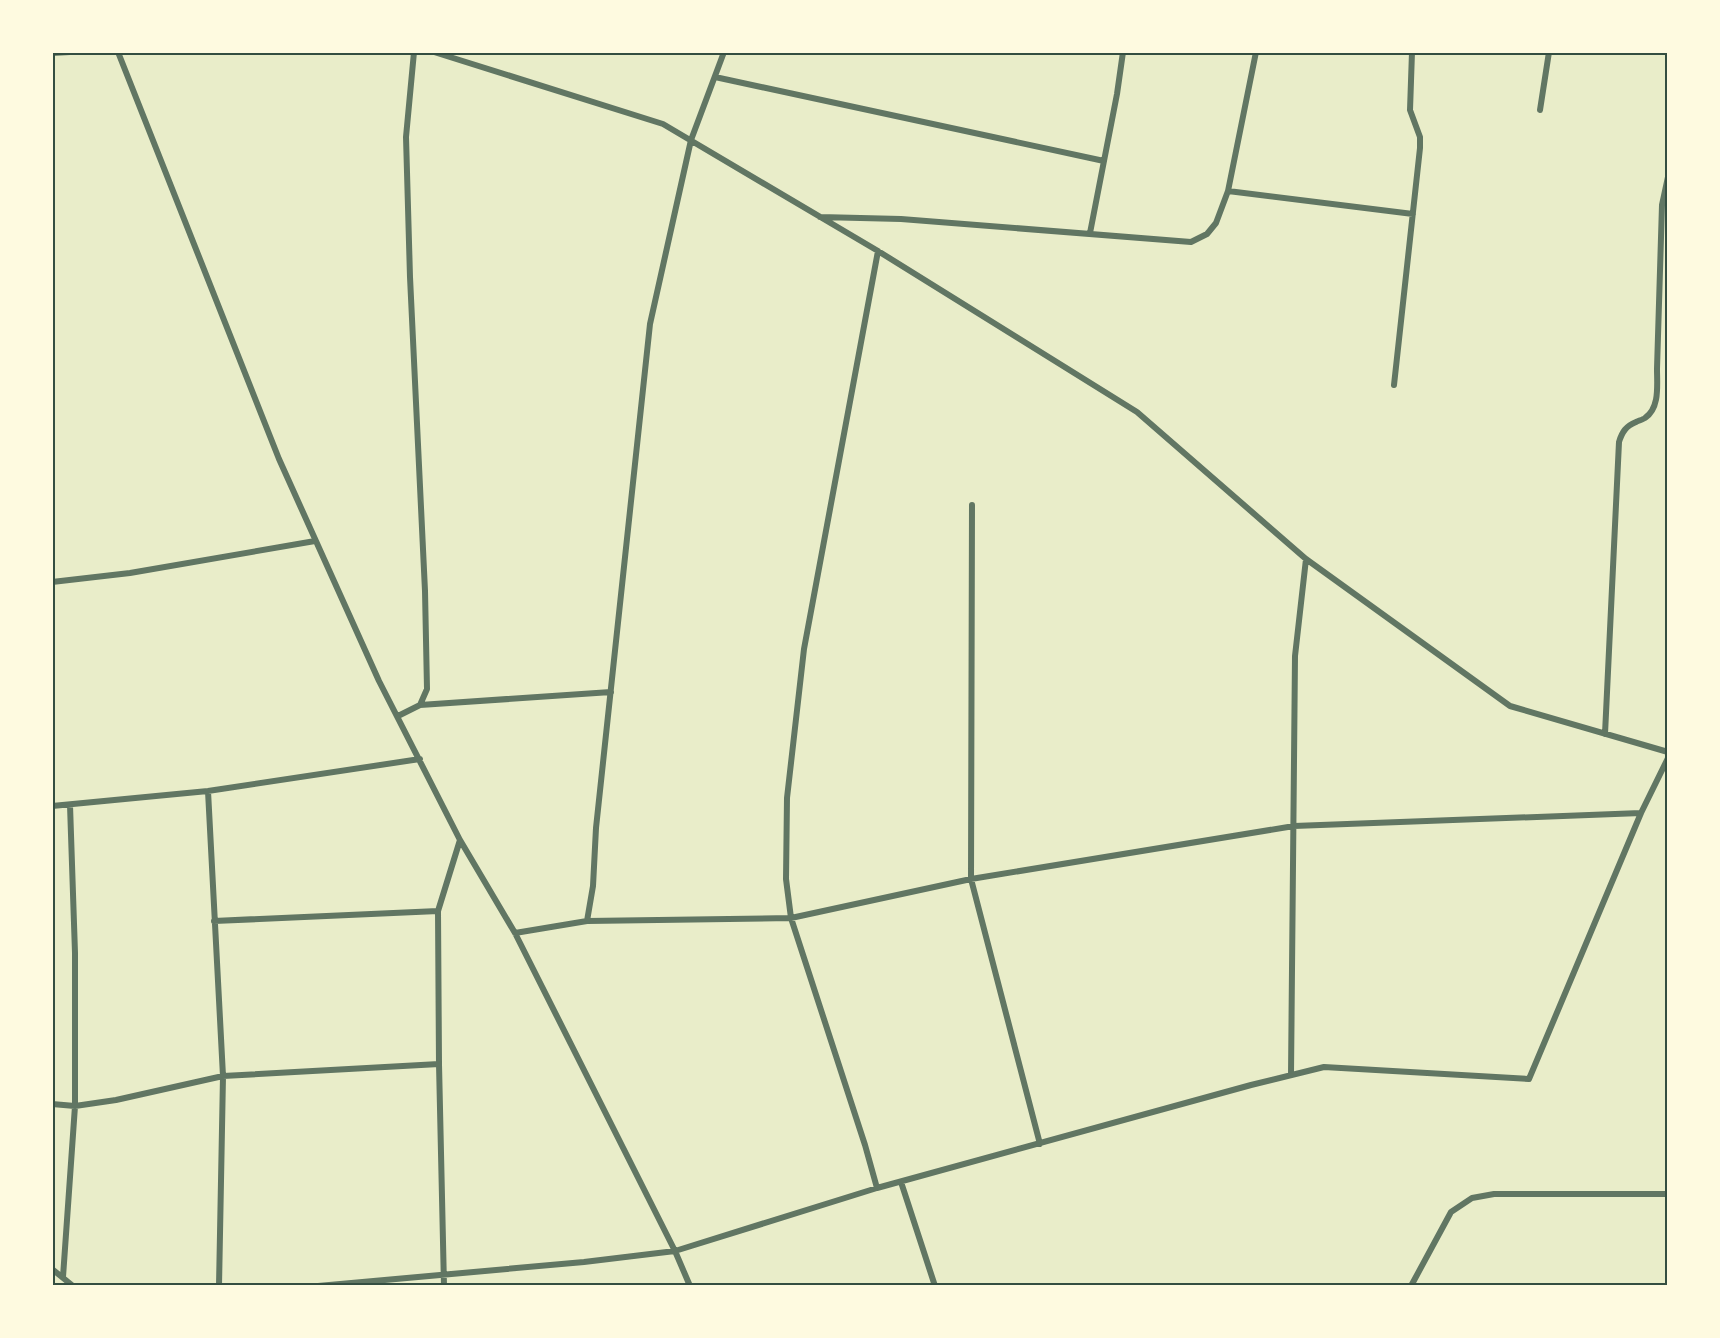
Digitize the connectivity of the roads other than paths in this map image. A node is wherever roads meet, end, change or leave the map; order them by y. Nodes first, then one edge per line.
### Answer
1 (70, 52) edge
2 (118, 52) edge
3 (414, 52) edge
4 (434, 52) edge
5 (724, 52) edge
6 (1123, 52) edge
7 (1256, 52) edge
8 (1412, 52) edge
9 (1549, 52) edge
10 (52, 53) edge
11 (715, 77) junction
12 (1540, 110) dead end
13 (691, 140) junction
14 (1104, 161) junction
15 (1668, 177) edge
16 (1228, 191) junction
17 (1413, 214) junction
18 (820, 218) junction
19 (1090, 233) junction
20 (878, 251) junction
21 (1394, 385) dead end
22 (972, 505) dead end
23 (315, 541) junction
24 (1306, 560) junction
25 (52, 582) edge
26 (610, 692) junction
27 (420, 705) junction
28 (398, 716) junction
29 (1605, 734) junction
30 (1668, 752) edge
31 (1668, 758) edge
32 (420, 759) junction
33 (208, 791) junction
34 (70, 805) junction
35 (52, 806) edge
36 (1641, 813) junction
37 (1294, 826) junction
38 (460, 840) junction
39 (971, 879) junction
40 (438, 911) junction
41 (791, 918) junction
42 (214, 921) junction
43 (587, 921) junction
44 (515, 933) junction
45 (439, 1064) junction
46 (1291, 1075) junction
47 (223, 1076) junction
48 (52, 1104) edge
49 (75, 1106) junction
50 (1040, 1144) junction
51 (901, 1182) junction
52 (877, 1188) junction
53 (1668, 1194) edge
54 (675, 1251) junction
55 (52, 1269) edge
56 (444, 1274) junction
57 (63, 1276) junction
58 (74, 1286) edge
59 (219, 1286) edge
60 (318, 1286) edge
61 (444, 1286) edge
62 (690, 1286) edge
63 (935, 1286) edge
64 (1411, 1286) edge

1 - 10 street
2 - 23 street
3 - 27 street
4 - 13 street
5 - 11 street
6 - 14 street
7 - 16 street
8 - 17 street
9 - 12 street
11 - 13 street
11 - 14 street
13 - 18 street
13 - 26 street
14 - 19 street
15 - 29 street
16 - 17 street
16 - 19 street
17 - 21 street
18 - 19 street
18 - 20 street
20 - 24 street
20 - 41 street
22 - 39 street
23 - 25 street
23 - 28 street
24 - 29 street
24 - 37 street
26 - 27 street
26 - 43 street
27 - 28 street
28 - 32 street
29 - 30 street
31 - 36 street
32 - 33 street
32 - 38 street
33 - 34 street
33 - 42 street
34 - 35 street
34 - 49 street
36 - 37 street
36 - 46 street
37 - 39 street
37 - 46 street
38 - 40 street
38 - 44 street
39 - 41 street
39 - 50 street
40 - 42 street
40 - 45 street
41 - 43 street
41 - 52 street
42 - 47 street
43 - 44 street
44 - 54 street
45 - 47 street
45 - 56 street
46 - 50 street
47 - 49 street
47 - 59 street
48 - 49 street
49 - 57 street
50 - 51 street
51 - 52 street
51 - 63 street
52 - 54 street
53 - 64 street
54 - 56 street
54 - 62 street
55 - 57 street
56 - 60 street
56 - 61 street
57 - 58 street

